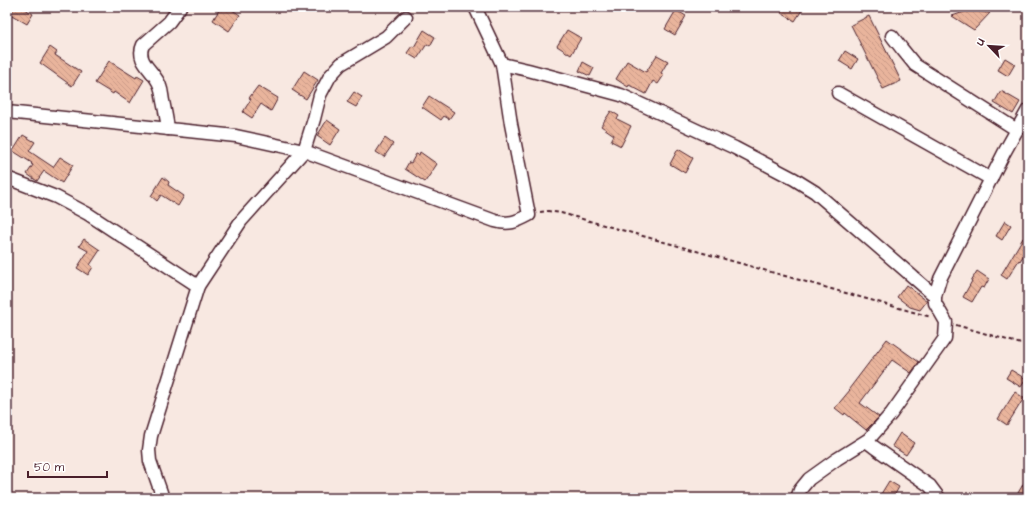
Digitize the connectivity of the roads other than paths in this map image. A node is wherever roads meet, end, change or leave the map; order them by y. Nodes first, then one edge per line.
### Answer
1 (180, 7) edge
2 (475, 7) edge
3 (406, 17) dead end
4 (892, 36) dead end
5 (502, 64) junction
6 (838, 93) dead end
7 (1028, 110) edge
8 (7, 112) edge
9 (168, 129) junction
10 (1017, 130) junction
11 (304, 151) junction
12 (7, 178) edge
13 (991, 179) junction
14 (198, 286) junction
15 (935, 296) junction
16 (869, 439) junction
17 (163, 498) edge
18 (797, 498) edge
19 (939, 498) edge

1 - 9 street
2 - 5 street
3 - 11 street
4 - 10 street
5 - 11 street
5 - 15 street
6 - 13 street
7 - 10 street
8 - 9 street
9 - 11 street
10 - 13 street
11 - 14 street
12 - 14 street
13 - 15 street
14 - 17 street
15 - 16 street
16 - 18 street
16 - 19 street

